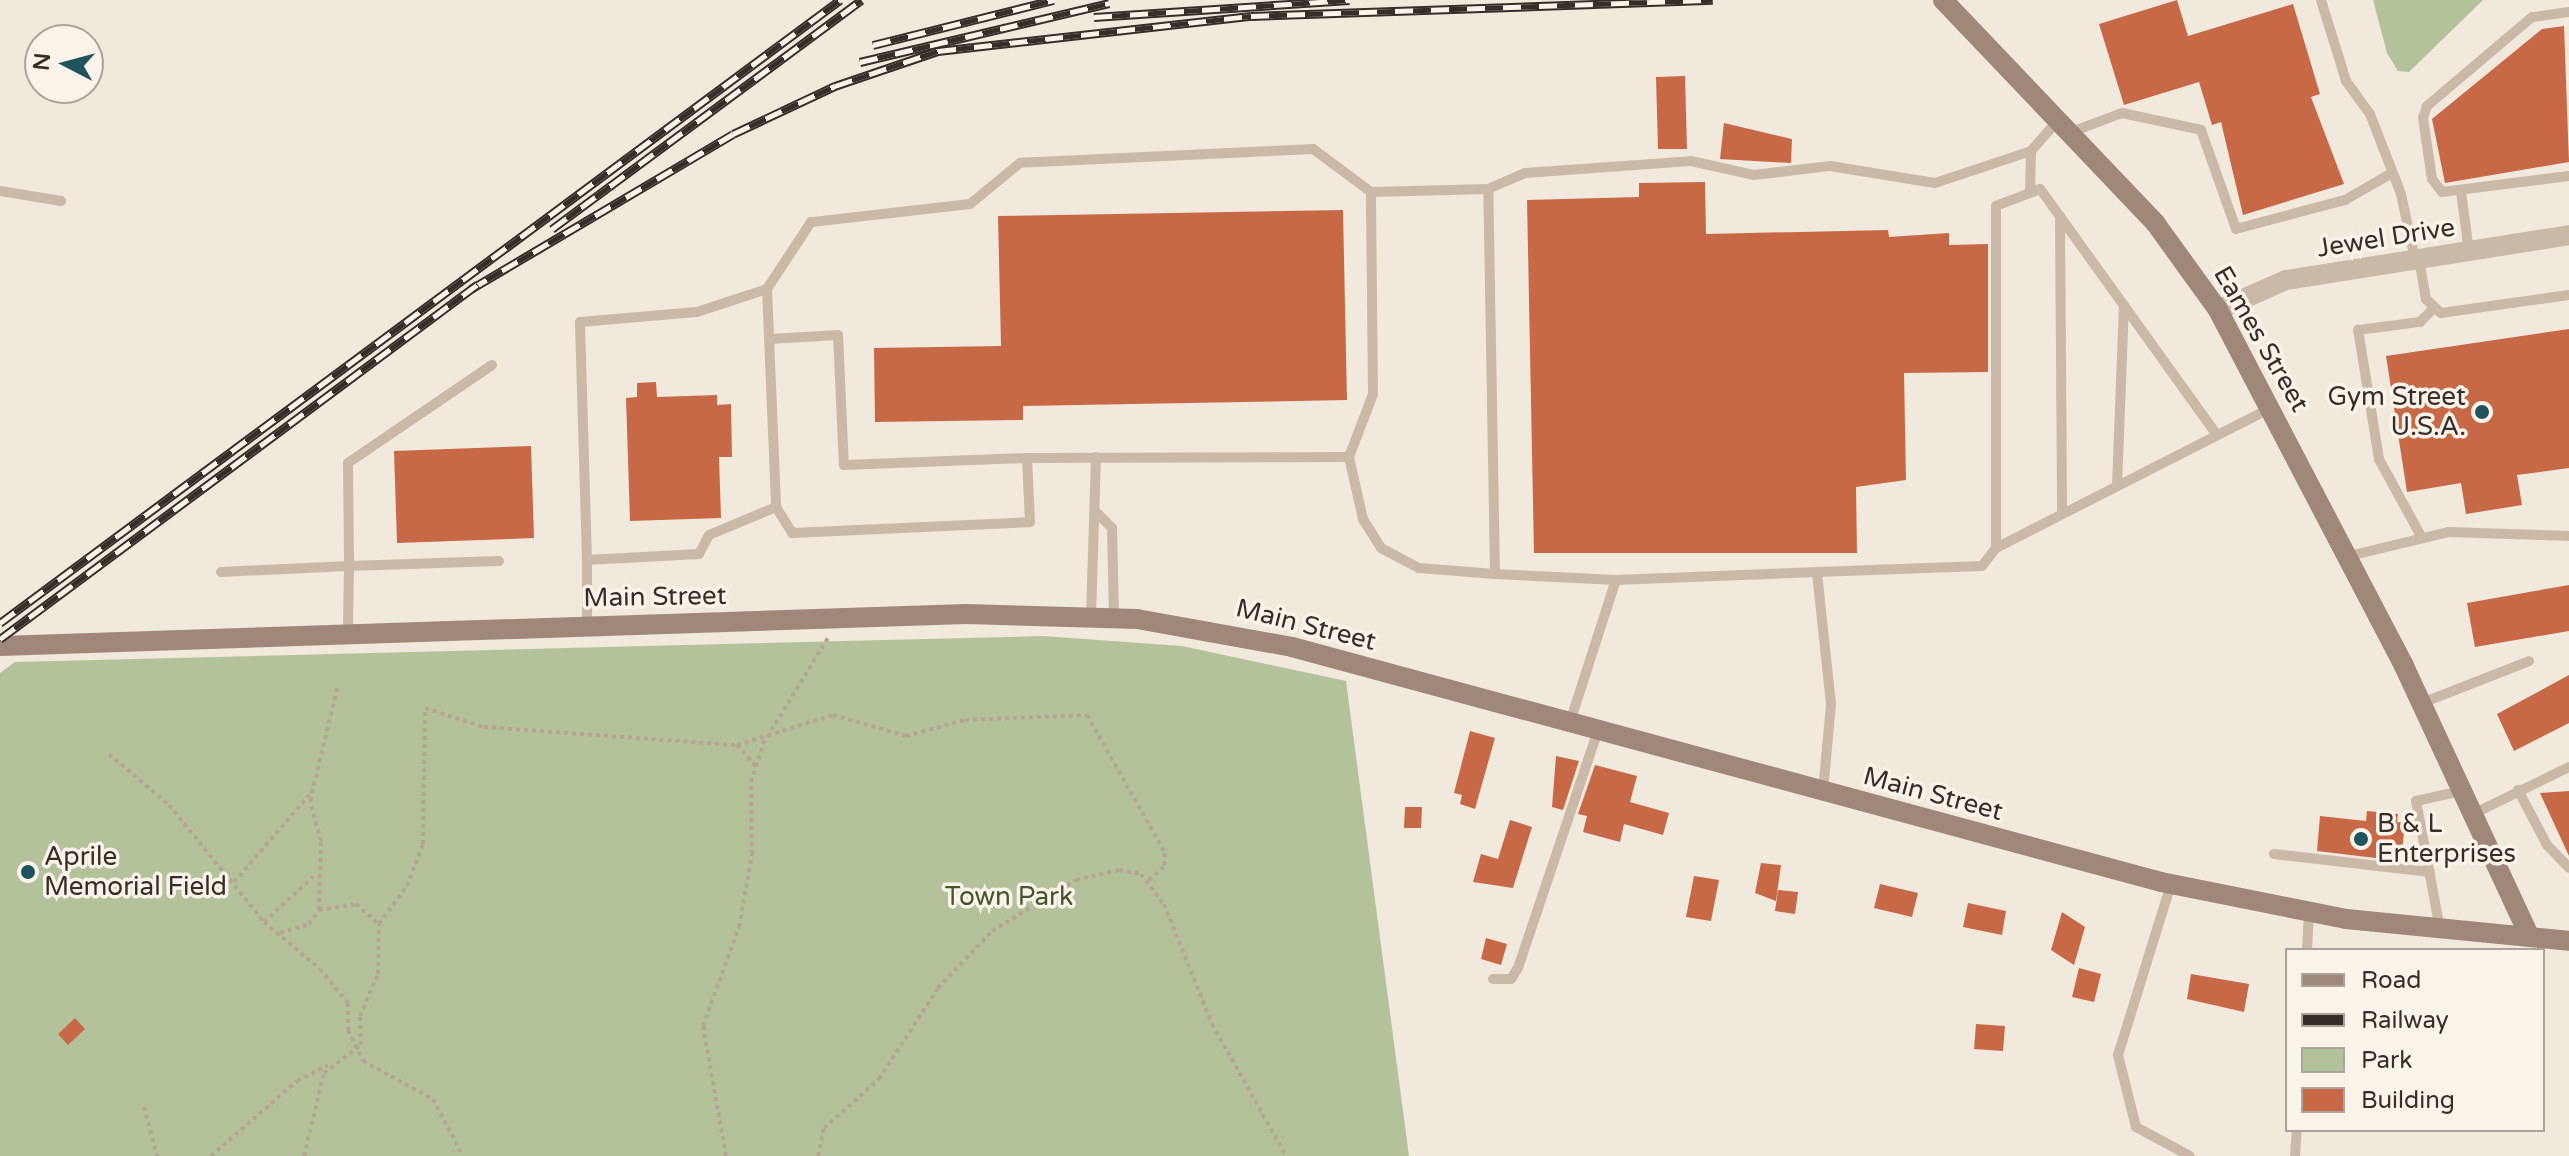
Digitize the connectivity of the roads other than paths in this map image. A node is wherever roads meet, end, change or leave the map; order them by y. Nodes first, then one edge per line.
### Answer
1 (1943, 0) edge
2 (2321, 0) edge
3 (2569, 12) edge
4 (2067, 124) junction
5 (2031, 151) junction
6 (2392, 173) junction
7 (2569, 176) edge
8 (1488, 189) junction
9 (0, 191) edge
10 (1371, 192) junction
11 (2461, 192) junction
12 (2030, 193) junction
13 (61, 201) dead end
14 (2060, 216) junction
15 (2569, 235) edge
16 (2469, 251) junction
17 (2417, 259) junction
18 (767, 289) junction
19 (2569, 295) edge
20 (2124, 305) junction
21 (2433, 309) junction
22 (2218, 310) junction
23 (770, 339) junction
24 (492, 365) dead end
25 (2271, 408) junction
26 (2217, 435) junction
27 (1096, 457) junction
28 (1349, 457) junction
29 (1027, 458) junction
30 (2117, 486) junction
31 (776, 507) junction
32 (1096, 512) junction
33 (2062, 514) junction
34 (2569, 536) edge
35 (2422, 538) junction
36 (1996, 548) junction
37 (2349, 556) junction
38 (587, 560) junction
39 (499, 561) dead end
40 (349, 566) junction
41 (221, 572) dead end
42 (1817, 572) junction
43 (1495, 574) junction
44 (1616, 580) junction
45 (1091, 616) junction
46 (1114, 617) junction
47 (587, 625) junction
48 (348, 633) junction
49 (0, 646) edge
50 (2529, 661) dead end
51 (2422, 703) junction
52 (1570, 722) junction
53 (1598, 730) junction
54 (2569, 767) edge
55 (2518, 790) junction
56 (2462, 791) junction
57 (1823, 792) junction
58 (2473, 814) junction
59 (2274, 854) dead end
60 (2569, 868) edge
61 (2430, 872) junction
62 (2171, 884) junction
63 (2309, 913) junction
64 (2441, 931) junction
65 (2530, 937) junction
66 (2569, 941) edge
67 (2307, 948) edge
68 (1493, 979) dead end
69 (2297, 1132) edge
70 (2190, 1156) edge
71 (2295, 1156) edge

1 - 4 main road, Eames Street
2 - 6 lane
3 - 11 lane
4 - 5 lane
4 - 6 lane
4 - 22 main road, Eames Street
5 - 8 lane
5 - 12 lane
6 - 17 lane
7 - 11 lane
8 - 10 lane
8 - 43 lane
9 - 13 lane
10 - 18 lane
10 - 28 lane
11 - 16 lane
12 - 14 lane
12 - 36 lane
14 - 20 lane
14 - 33 lane
15 - 16 street, Jewel Drive
16 - 17 street, Jewel Drive
17 - 21 lane
17 - 22 street, Jewel Drive
18 - 23 lane
18 - 38 lane
19 - 21 lane
20 - 26 lane
20 - 30 lane
21 - 35 lane
22 - 25 main road, Eames Street
23 - 29 lane
23 - 31 lane
24 - 40 lane
25 - 26 lane
25 - 37 main road, Eames Street
26 - 30 lane
27 - 28 lane
27 - 29 lane
27 - 32 lane
28 - 43 lane
29 - 31 lane
30 - 33 lane
31 - 38 lane
32 - 45 lane
32 - 46 lane
33 - 36 lane
34 - 35 lane
35 - 37 lane
36 - 42 lane
37 - 51 main road, Eames Street
38 - 47 lane
39 - 40 lane
40 - 41 lane
40 - 48 lane
42 - 44 lane
42 - 57 lane
43 - 44 lane
44 - 52 lane
45 - 46 main road, Main Street
45 - 47 main road, Main Street
46 - 52 main road, Main Street
47 - 48 main road, Main Street
48 - 49 main road, Main Street
50 - 51 lane
51 - 56 main road, Eames Street
52 - 53 main road, Main Street
53 - 57 main road, Main Street
53 - 68 lane
54 - 55 lane
55 - 58 lane
55 - 60 lane
56 - 58 main road, Eames Street
56 - 61 lane
57 - 62 main road, Main Street
58 - 65 main road, Eames Street
59 - 61 lane
61 - 64 lane
62 - 63 main road, Main Street
62 - 70 lane
63 - 64 main road, Main Street
63 - 67 lane
64 - 65 main road, Main Street
65 - 66 main road, Main Street
69 - 71 lane

